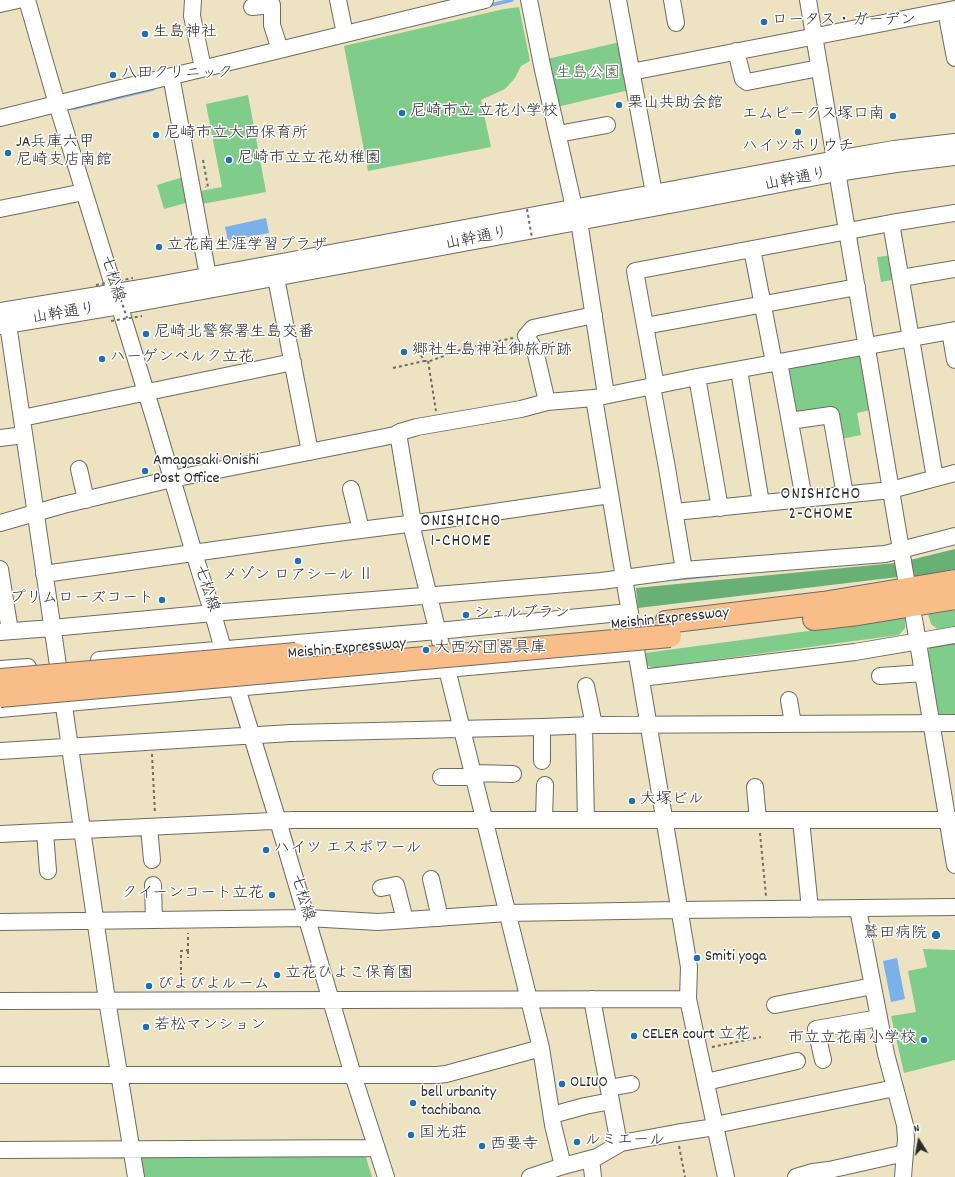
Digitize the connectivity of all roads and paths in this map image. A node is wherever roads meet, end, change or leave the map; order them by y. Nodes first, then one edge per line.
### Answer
1 (18, 0) edge
2 (27, 0) edge
3 (193, 0) edge
4 (338, 0) edge
5 (485, 0) edge
6 (529, 0) edge
7 (618, 0) edge
8 (672, 0) edge
9 (808, 0) edge
10 (0, 4) edge
11 (252, 7) dead end
12 (950, 10) edge
13 (676, 23) dead end
14 (345, 34) junction
15 (814, 36) junction
16 (280, 50) junction
17 (736, 51) junction
18 (955, 58) edge
19 (203, 68) junction
20 (819, 68) junction
21 (631, 72) junction
22 (173, 84) dead end
23 (57, 104) junction
24 (0, 118) edge
25 (607, 125) dead end
26 (558, 134) junction
27 (955, 142) edge
28 (955, 157) edge
29 (836, 166) junction
30 (84, 192) junction
31 (654, 193) junction
32 (0, 209) edge
33 (527, 209) dead end
34 (955, 213) edge
35 (577, 215) junction
36 (891, 223) junction
37 (847, 232) junction
38 (532, 238) dead end
39 (752, 249) junction
40 (955, 269) edge
41 (208, 276) junction
42 (133, 278) dead end
43 (276, 278) junction
44 (900, 278) junction
45 (96, 284) dead end
46 (857, 287) junction
47 (119, 299) junction
48 (763, 304) junction
49 (0, 311) edge
50 (594, 315) junction
51 (142, 316) dead end
52 (111, 321) dead end
53 (4, 325) edge
54 (645, 326) junction
55 (952, 330) edge
56 (526, 336) junction
57 (911, 338) junction
58 (417, 344) dead end
59 (867, 346) junction
60 (955, 360) edge
61 (426, 361) junction
62 (293, 362) junction
63 (777, 363) junction
64 (393, 368) dead end
65 (739, 370) junction
66 (697, 377) junction
67 (654, 386) junction
68 (146, 392) junction
69 (600, 396) junction
70 (547, 402) junction
71 (22, 418) junction
72 (790, 421) junction
73 (438, 424) junction
74 (398, 433) junction
75 (24, 434) junction
76 (0, 438) edge
77 (310, 452) junction
78 (79, 469) dead end
79 (955, 473) edge
80 (935, 478) junction
81 (172, 479) junction
82 (350, 489) dead end
83 (891, 490) junction
84 (610, 495) junction
85 (846, 495) junction
86 (804, 499) junction
87 (86, 500) junction
88 (761, 504) junction
89 (720, 508) junction
90 (675, 512) junction
91 (36, 513) junction
92 (0, 523) edge
93 (413, 523) junction
94 (361, 530) junction
95 (955, 536) edge
96 (902, 549) junction
97 (194, 553) junction
98 (0, 569) edge
99 (684, 570) junction
100 (44, 574) junction
101 (624, 577) junction
102 (906, 579) dead end
103 (955, 581) edge
104 (430, 596) junction
105 (955, 598) edge
106 (630, 612) junction
107 (213, 614) junction
108 (914, 619) dead end
109 (52, 628) junction
110 (668, 629) junction
111 (5, 631) edge
112 (438, 631) junction
113 (955, 635) edge
114 (917, 641) junction
115 (223, 649) junction
116 (636, 652) junction
117 (58, 664) junction
118 (0, 669) edge
119 (447, 669) junction
120 (922, 673) junction
121 (880, 676) dead end
122 (641, 678) junction
123 (0, 680) edge
124 (586, 686) dead end
125 (237, 688) junction
126 (0, 696) edge
127 (789, 700) dead end
128 (63, 704) junction
129 (0, 709) edge
130 (931, 723) junction
131 (955, 723) edge
132 (648, 724) junction
133 (793, 724) junction
134 (589, 725) junction
135 (542, 727) junction
136 (462, 729) junction
137 (252, 735) junction
138 (152, 741) junction
139 (70, 746) junction
140 (0, 751) edge
141 (542, 761) dead end
142 (513, 774) dead end
143 (474, 775) junction
144 (441, 777) dead end
145 (545, 785) dead end
146 (755, 787) dead end
147 (485, 820) junction
148 (544, 820) junction
149 (586, 820) junction
150 (664, 820) junction
151 (758, 820) junction
152 (801, 820) junction
153 (951, 820) edge
154 (278, 821) junction
155 (152, 827) junction
156 (82, 830) junction
157 (45, 832) junction
158 (0, 834) edge
159 (152, 860) dead end
160 (955, 865) edge
161 (48, 871) dead end
162 (431, 879) dead end
163 (153, 885) dead end
164 (381, 888) dead end
165 (955, 907) edge
166 (810, 909) junction
167 (858, 909) junction
168 (679, 910) junction
169 (767, 910) junction
170 (507, 913) junction
171 (307, 918) junction
172 (440, 918) junction
173 (154, 920) junction
174 (188, 920) junction
175 (405, 920) junction
176 (96, 921) junction
177 (0, 922) edge
178 (188, 950) junction
179 (188, 958) dead end
180 (873, 986) junction
181 (331, 999) junction
182 (529, 999) junction
183 (688, 999) junction
184 (107, 1000) junction
185 (181, 1000) junction
186 (592, 1000) junction
187 (0, 1001) edge
188 (775, 1005) dead end
189 (879, 1018) junction
190 (761, 1037) dead end
191 (541, 1048) junction
192 (699, 1050) junction
193 (823, 1060) dead end
194 (797, 1061) dead end
195 (353, 1074) junction
196 (0, 1075) edge
197 (119, 1075) junction
198 (706, 1082) junction
199 (631, 1084) dead end
200 (895, 1088) junction
201 (610, 1095) junction
202 (552, 1115) junction
203 (716, 1127) junction
204 (676, 1133) junction
205 (619, 1144) junction
206 (376, 1148) junction
207 (0, 1150) edge
208 (131, 1150) junction
209 (905, 1153) junction
210 (591, 1159) junction
211 (563, 1166) junction
212 (136, 1177) edge
213 (386, 1177) edge
214 (530, 1177) edge
215 (593, 1177) edge
216 (685, 1177) edge
217 (726, 1177) edge
218 (796, 1177) edge
219 (903, 1177) edge

1 - 10 street
2 - 23 street, 七松線
3 - 19 street
4 - 14 street
5 - 14 street
6 - 26 street
7 - 21 street
8 - 13 street
9 - 15 street
11 - 16 street
12 - 15 street
12 - 18 street
14 - 16 street
15 - 17 street
15 - 20 street
16 - 19 street
17 - 20 street
17 - 21 street
19 - 23 street
20 - 29 street
21 - 31 street
22 - 41 street
23 - 24 street
23 - 30 street, 七松線
25 - 26 street
26 - 35 street
27 - 29 street, 山幹通り
28 - 29 street, 山幹通り
29 - 31 street, 山幹通り
29 - 35 street, 山幹通り
29 - 37 street
30 - 32 street
30 - 47 street, 七松線
31 - 35 street, 山幹通り
33 - 38 path, bridge
34 - 36 street
35 - 41 street, 山幹通り
35 - 43 street, 山幹通り
35 - 50 street
36 - 37 street
36 - 44 street
37 - 39 street
37 - 46 street
39 - 48 street
39 - 54 street
40 - 44 street
41 - 47 street, 山幹通り
42 - 47 path, bridge
43 - 47 street, 山幹通り
43 - 62 street
44 - 57 street
45 - 47 path, bridge
46 - 48 street
46 - 59 street
47 - 47 path, bridge
47 - 49 street, 山幹通り
47 - 51 path, bridge
47 - 52 path, bridge
47 - 53 street, 山幹通り
47 - 68 street, 七松線
48 - 54 street
48 - 63 street
50 - 56 street
50 - 69 street
53 - 71 street
54 - 67 street
55 - 57 street
55 - 60 street
56 - 61 path
56 - 70 street
57 - 59 street
57 - 80 street
58 - 61 path
59 - 63 street
59 - 83 street
61 - 64 path
61 - 73 path
62 - 68 street
62 - 77 street
63 - 65 street
63 - 72 street
65 - 66 street
65 - 88 street
66 - 67 street
66 - 89 street
67 - 69 street
67 - 90 street
68 - 71 street
68 - 81 street, 七松線
69 - 70 street
69 - 84 street
70 - 73 street
71 - 75 street
72 - 85 street
72 - 86 street
73 - 74 street
74 - 77 street
74 - 93 street
75 - 76 street
75 - 91 street
77 - 81 street
78 - 87 street
79 - 80 street
80 - 83 street
81 - 87 street
81 - 97 street, 七松線
82 - 94 street
83 - 85 street
83 - 96 street
84 - 93 street
84 - 101 street
85 - 86 street
86 - 88 street
87 - 91 street
88 - 89 street
89 - 90 street
90 - 99 street
91 - 92 street
91 - 100 street
93 - 94 street
93 - 104 street
94 - 97 street
95 - 96 street
96 - 99 street
96 - 102 street
97 - 100 street
97 - 107 street, 七松線
98 - 111 street
99 - 101 street
100 - 109 street
101 - 104 street
101 - 106 street
103 - 110 highway, Meishin Expressway
104 - 107 street
104 - 112 street
105 - 110 highway, Meishin Expressway
106 - 112 street
106 - 116 street
107 - 109 street
107 - 115 street, 七松線
108 - 114 street
109 - 111 street
109 - 117 street
110 - 123 highway, Meishin Expressway, bridge
110 - 126 highway, Meishin Expressway, bridge
112 - 115 street
112 - 119 street
113 - 114 street
114 - 120 street
114 - 122 street
115 - 117 street
115 - 125 street, 七松線
116 - 119 street
116 - 122 street
117 - 118 street
117 - 128 street
119 - 125 street
119 - 136 street
120 - 121 street
120 - 130 street
122 - 132 street
124 - 134 street
125 - 128 street
125 - 137 street, 七松線
127 - 133 street
128 - 129 street
128 - 139 street
130 - 131 street
130 - 133 street
130 - 153 street
132 - 133 street
132 - 134 street
132 - 150 street
134 - 135 street
134 - 149 street
135 - 136 street
135 - 141 street
136 - 137 street
136 - 143 street
137 - 138 street
137 - 154 street, 七松線
138 - 139 street
138 - 155 path
139 - 140 street
139 - 156 street
142 - 143 street
143 - 144 street
143 - 147 street
145 - 148 street
146 - 151 street
147 - 148 street
147 - 154 street
147 - 170 street
148 - 149 street
149 - 150 street
150 - 151 street
150 - 168 street
151 - 152 street
151 - 169 path
152 - 153 street
152 - 166 street
153 - 160 street
154 - 155 street
154 - 171 street, 七松線
155 - 156 street
155 - 159 street
156 - 157 street
156 - 176 street
157 - 158 street
157 - 161 street
162 - 172 street
163 - 173 street
164 - 175 street
165 - 167 street
166 - 167 street
166 - 169 street
167 - 180 street
168 - 169 street
168 - 170 street
168 - 183 street
170 - 172 street
170 - 182 street
171 - 174 street
171 - 175 street
171 - 181 street, 七松線
172 - 175 street
173 - 174 street
173 - 176 street
174 - 178 path
176 - 177 street
176 - 184 street
178 - 179 path
178 - 185 path
180 - 188 street
180 - 189 street
181 - 182 street
181 - 185 street
181 - 195 street, 七松線
182 - 186 street
182 - 191 street
183 - 186 street
183 - 192 street
184 - 185 street
184 - 187 street
184 - 197 street
186 - 201 street
189 - 193 street
189 - 200 street
190 - 192 path
191 - 195 street
191 - 202 street
192 - 198 street
194 - 198 street
195 - 197 street
195 - 206 street, 七松線
196 - 197 street
197 - 208 street
198 - 203 street
199 - 201 street
200 - 203 street
200 - 209 street
201 - 202 street
201 - 205 street
202 - 211 street
203 - 204 street
203 - 217 street
204 - 205 street
204 - 216 path
205 - 210 street
206 - 208 street
206 - 213 street, 七松線
207 - 208 street
208 - 212 street
209 - 218 street
209 - 219 street
210 - 211 street
210 - 215 street
211 - 214 street

